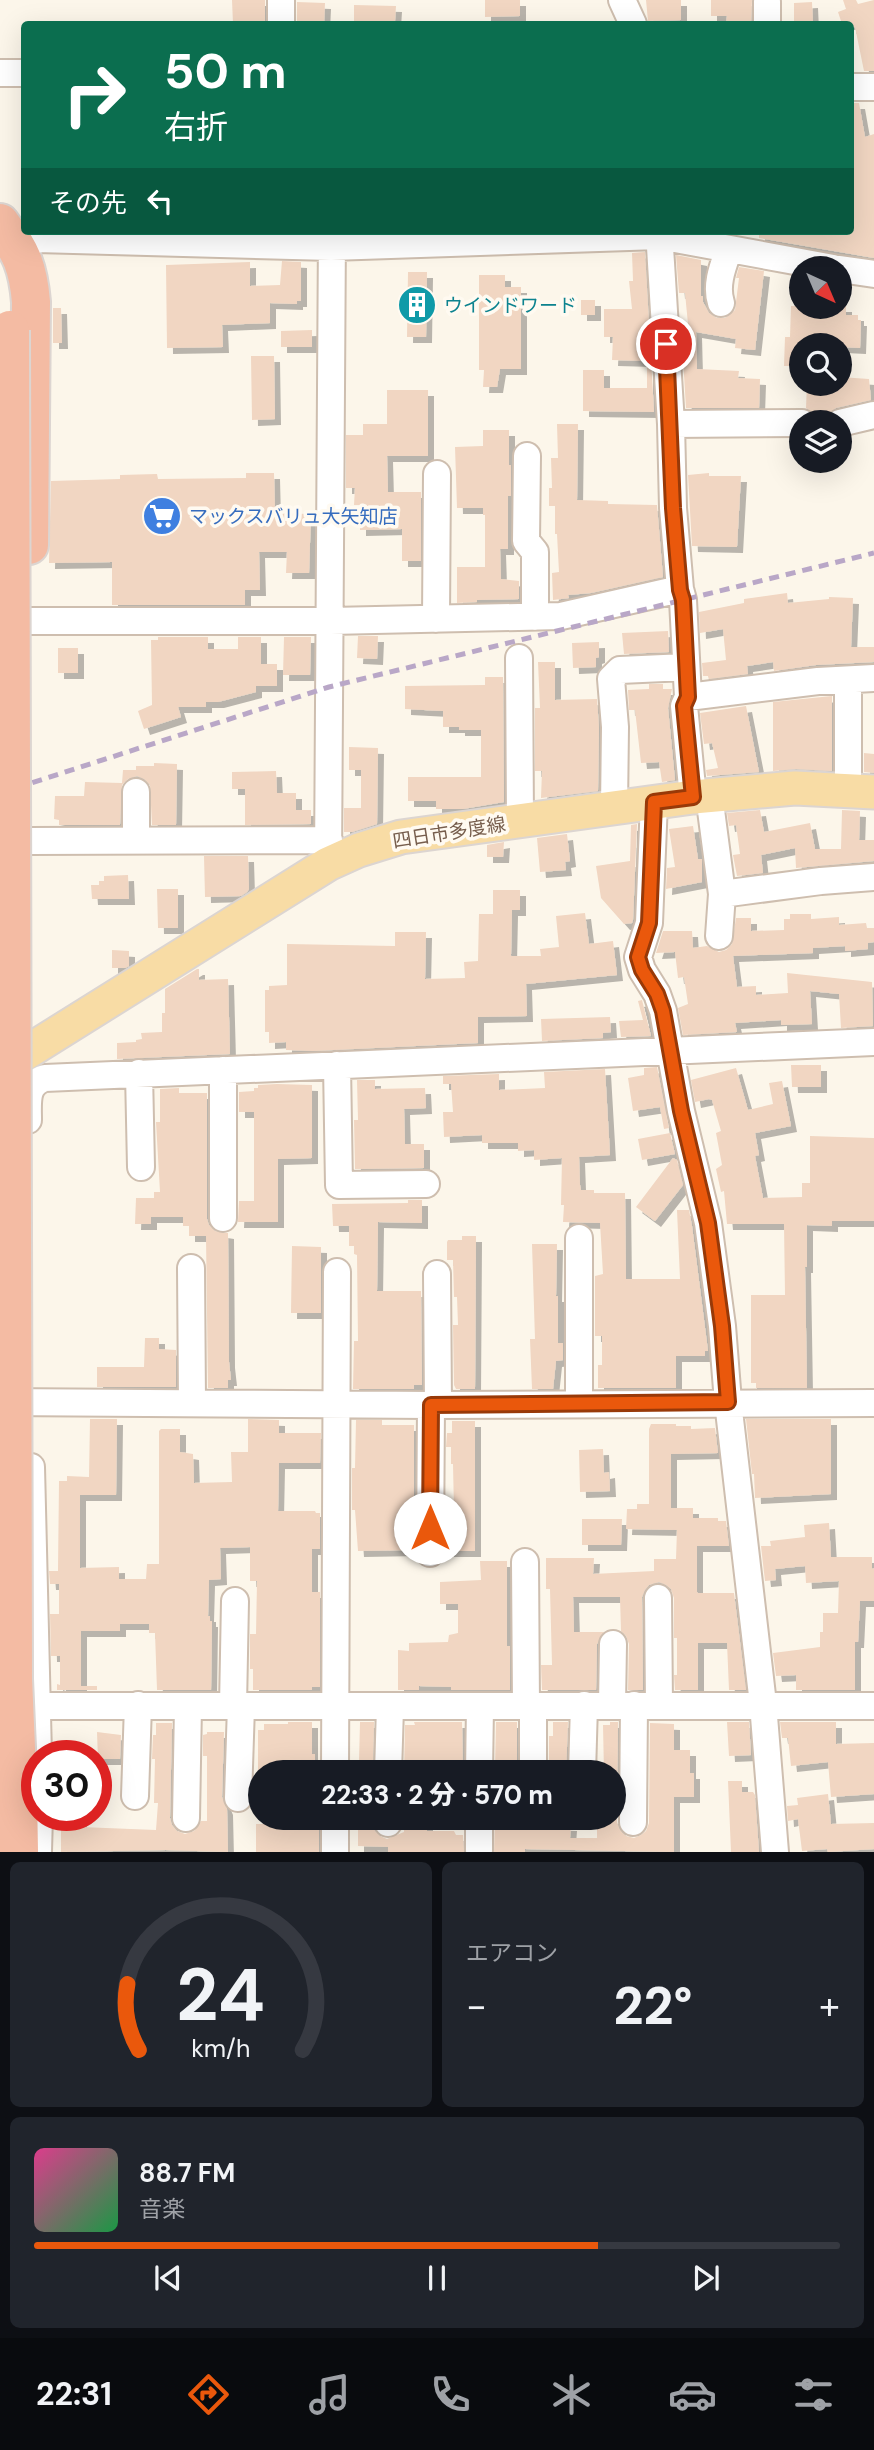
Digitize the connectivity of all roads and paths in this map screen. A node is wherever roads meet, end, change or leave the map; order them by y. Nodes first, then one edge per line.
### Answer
1 (281, 0) edge
2 (622, 0) edge
3 (281, 21) edge
4 (632, 21) edge
5 (0, 73) edge
6 (21, 74) edge
7 (854, 87) edge
8 (874, 87) edge
9 (7, 233) edge
10 (594, 235) edge
11 (659, 235) edge
12 (664, 235) edge
13 (332, 239) edge
14 (729, 249) junction
15 (789, 260) edge
16 (852, 271) edge
17 (874, 274) edge
18 (721, 303) dead end
19 (874, 415) edge
20 (852, 420) edge
21 (671, 424) junction
22 (789, 424) edge
23 (527, 456) dead end
24 (438, 474) dead end
25 (680, 590) junction
26 (534, 617) junction
27 (436, 619) junction
28 (14, 621) edge
29 (331, 621) junction
30 (519, 658) dead end
31 (686, 667) junction
32 (861, 679) edge
33 (688, 697) junction
34 (861, 791) edge
35 (136, 792) dead end
36 (701, 796) junction
37 (654, 802) junction
38 (614, 808) junction
39 (520, 821) junction
40 (28, 841) junction
41 (136, 841) junction
42 (0, 844) edge
43 (329, 852) junction
44 (874, 877) edge
45 (722, 894) junction
46 (719, 936) dead end
47 (0, 961) edge
48 (53, 1037) junction
49 (874, 1042) edge
50 (670, 1052) junction
51 (337, 1065) junction
52 (0, 1069) edge
53 (223, 1070) junction
54 (139, 1073) junction
55 (67, 1077) junction
56 (141, 1167) dead end
57 (426, 1184) dead end
58 (0, 1202) edge
59 (29, 1203) junction
60 (223, 1218) dead end
61 (579, 1238) dead end
62 (191, 1268) dead end
63 (337, 1272) dead end
64 (438, 1275) dead end
65 (0, 1402) edge
66 (30, 1402) junction
67 (191, 1402) junction
68 (728, 1402) junction
69 (874, 1402) edge
70 (579, 1404) junction
71 (335, 1405) junction
72 (434, 1405) junction
73 (430, 1553) dead end
74 (525, 1562) dead end
75 (658, 1598) dead end
76 (235, 1601) dead end
77 (613, 1644) dead end
78 (763, 1704) junction
79 (0, 1705) edge
80 (138, 1705) junction
81 (635, 1705) junction
82 (36, 1706) junction
83 (188, 1706) junction
84 (237, 1706) junction
85 (480, 1706) junction
86 (530, 1706) junction
87 (584, 1706) junction
88 (874, 1706) edge
89 (335, 1707) junction
90 (390, 1707) junction
91 (37, 1740) edge
92 (335, 1760) edge
93 (388, 1760) edge
94 (480, 1760) edge
95 (533, 1760) edge
96 (582, 1760) edge
97 (135, 1796) dead end
98 (238, 1798) dead end
99 (19, 1809) edge
100 (186, 1818) dead end
101 (632, 1822) dead end
102 (335, 1830) edge
103 (479, 1830) edge
104 (479, 1850) edge
105 (3, 1852) edge
106 (19, 1852) edge
107 (38, 1852) edge
108 (335, 1852) edge
109 (775, 1852) edge

1 - 3 street
2 - 4 street
5 - 6 street
7 - 8 street
9 - 13 street
9 - 28 highway
9 - 99 highway, bridge
10 - 13 street
11 - 21 street
12 - 14 street
13 - 29 street
14 - 15 street
14 - 18 street
16 - 17 street
19 - 20 street
21 - 22 street
21 - 25 street
23 - 26 street
24 - 27 street
25 - 26 street
25 - 31 street
26 - 27 street
27 - 29 street
28 - 29 street
28 - 40 street
29 - 43 street
30 - 39 street
31 - 33 street
31 - 38 street
32 - 33 street
32 - 34 street
33 - 36 street
34 - 36 main road, 四日市多度線
35 - 41 street
36 - 37 main road, 四日市多度線
36 - 45 street
37 - 38 main road, 四日市多度線
37 - 50 street
38 - 39 main road, 四日市多度線
39 - 43 main road, 四日市多度線
40 - 41 street
40 - 42 street
40 - 47 street
41 - 43 street
43 - 48 main road, 四日市多度線
44 - 45 street
45 - 46 street
48 - 52 main road, 四日市多度線
48 - 55 street
49 - 50 street
50 - 51 street
50 - 68 street
51 - 53 street
51 - 57 street
53 - 54 street
53 - 60 street
54 - 55 street
54 - 56 street
55 - 59 street
58 - 59 street
59 - 66 street
61 - 70 street
62 - 67 street
63 - 71 street
64 - 72 street
65 - 66 street
66 - 67 street
66 - 82 street
67 - 71 street
68 - 69 street
68 - 70 street
68 - 78 street
70 - 72 street
71 - 72 street
71 - 89 street
72 - 73 street
74 - 86 street
75 - 81 street
76 - 84 street
77 - 81 street
78 - 81 street
78 - 88 street
78 - 109 street
79 - 82 street
80 - 82 street
80 - 83 street
80 - 97 street
81 - 87 street
81 - 101 street
82 - 91 street
83 - 84 street
83 - 100 street
84 - 89 street
84 - 98 street
85 - 86 street
85 - 90 street
85 - 94 street
86 - 87 street
86 - 95 street
87 - 96 street
89 - 90 street
89 - 92 street
90 - 93 street
99 - 105 highway
99 - 106 highway
99 - 107 street
102 - 108 street
103 - 104 street

